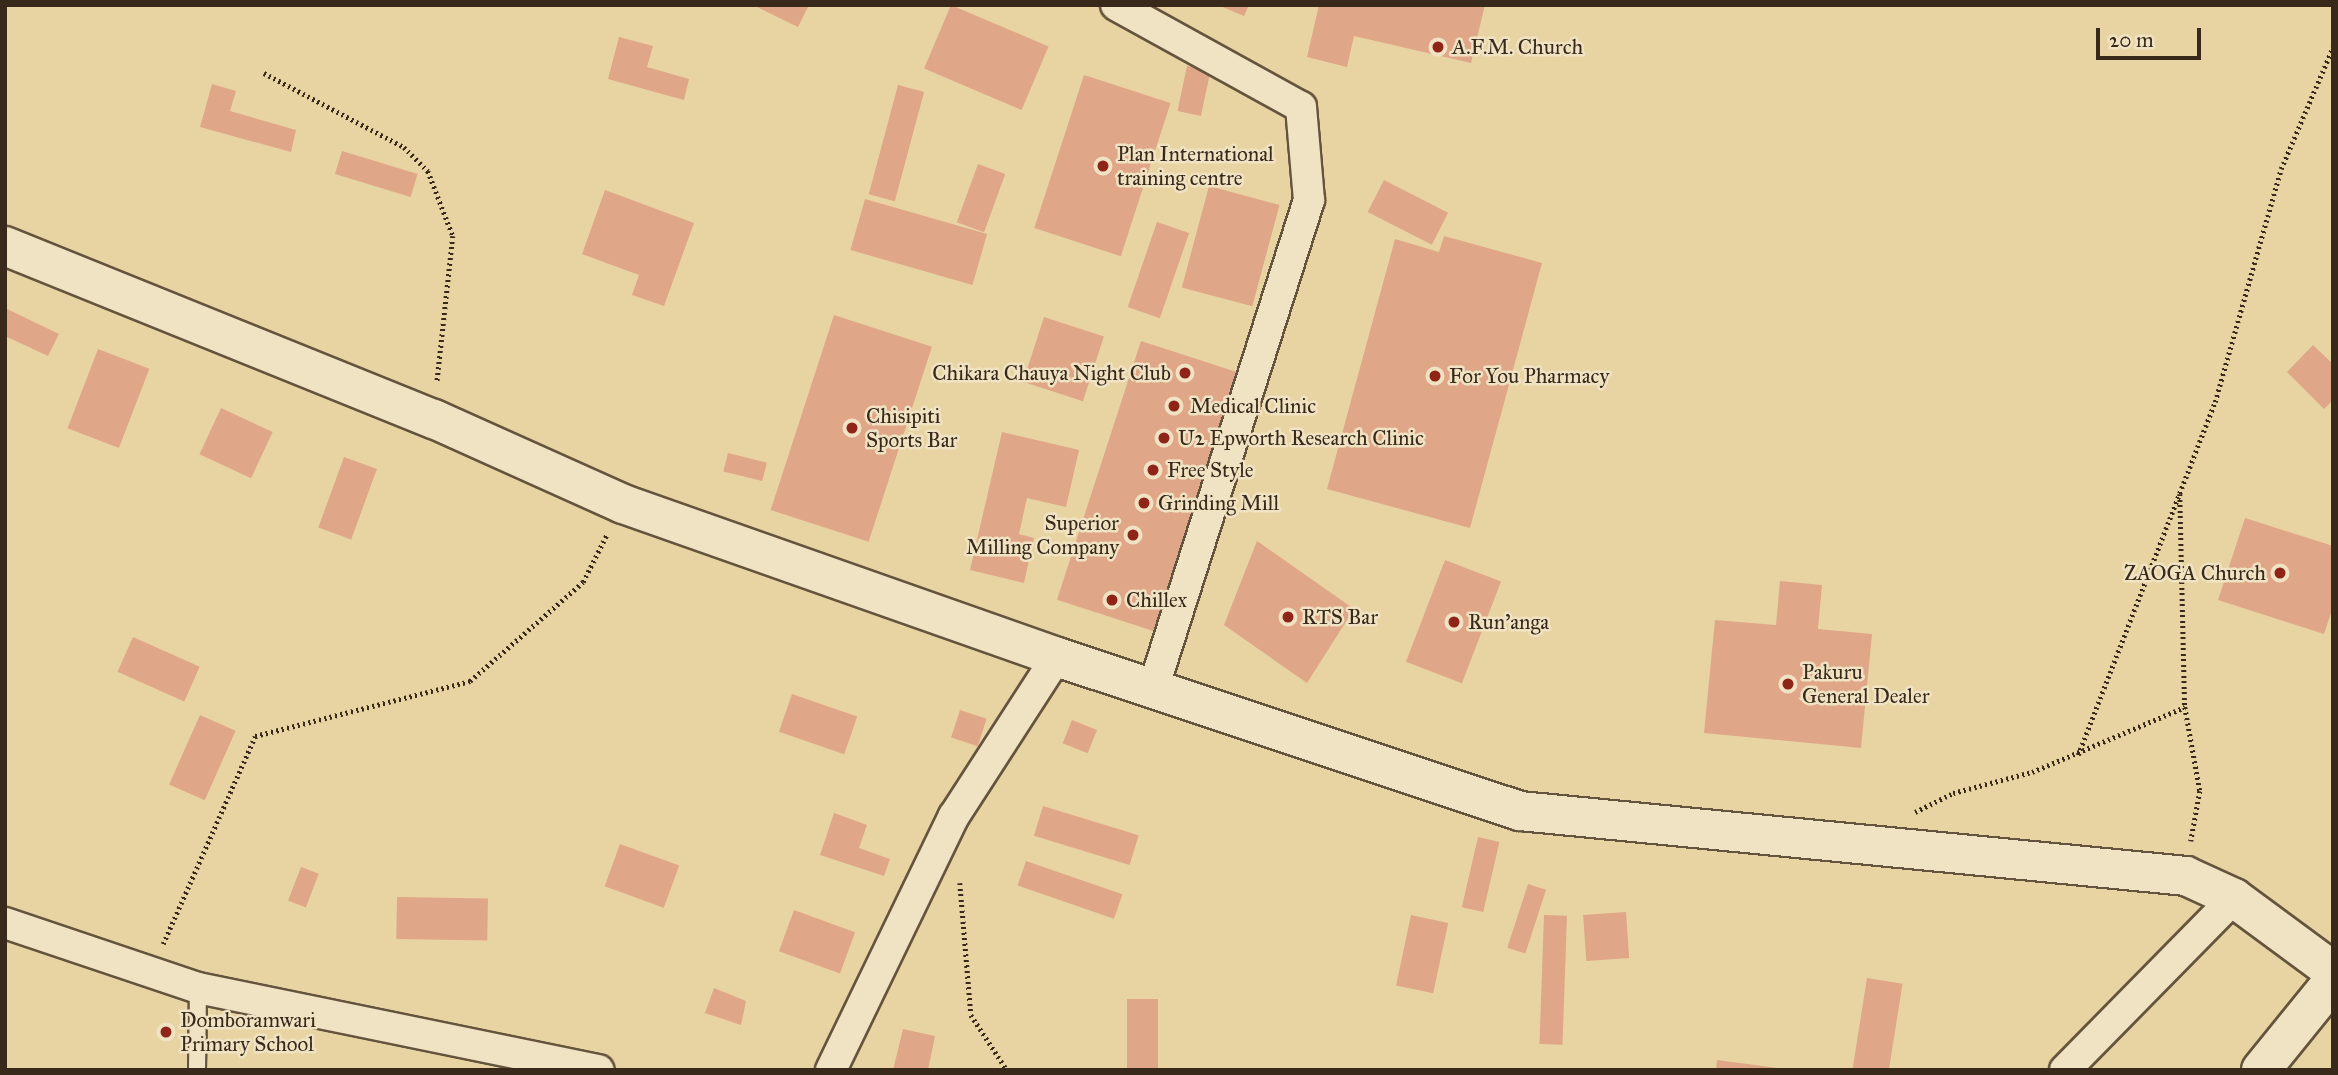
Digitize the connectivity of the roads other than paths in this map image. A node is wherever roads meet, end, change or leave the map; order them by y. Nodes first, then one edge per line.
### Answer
1 (1116, 5) edge
2 (5, 246) edge
3 (1057, 657) junction
4 (1153, 690) junction
5 (2234, 898) junction
6 (5, 923) edge
7 (2333, 971) edge
8 (2333, 981) edge
9 (198, 988) junction
10 (197, 1070) edge
11 (600, 1070) edge
12 (831, 1070) edge
13 (2065, 1070) edge
14 (2261, 1070) edge

1 - 4 street
2 - 3 street
3 - 4 street
3 - 12 street
4 - 5 street
5 - 7 street
5 - 13 street
6 - 9 street
8 - 14 street
9 - 10 lane
9 - 11 street

